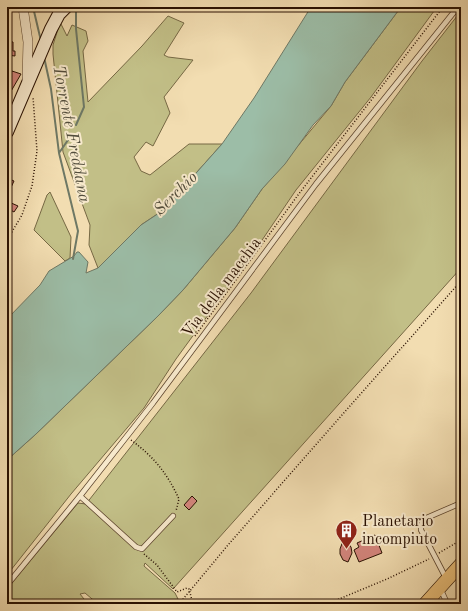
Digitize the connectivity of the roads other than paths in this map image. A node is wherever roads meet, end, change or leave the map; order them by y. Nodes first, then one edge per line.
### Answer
1 (23, 7) edge
2 (55, 7) edge
3 (66, 7) edge
4 (458, 7) edge
5 (51, 29) junction
6 (36, 58) junction
7 (26, 88) junction
8 (10, 115) edge
9 (7, 132) edge
10 (80, 496) junction
11 (461, 503) edge
12 (173, 516) road end
13 (461, 564) edge
14 (7, 584) edge
15 (443, 584) junction
16 (425, 604) edge
17 (443, 604) edge

1 - 6 street
2 - 5 main road
3 - 5 main road
4 - 10 lane, Via della macchia
5 - 6 main road
6 - 7 street
6 - 7 main road
7 - 8 main road
8 - 9 main road
10 - 12 lane
10 - 14 lane, Via della macchia
11 - 15 lane
13 - 15 main road
15 - 16 main road
15 - 17 lane

